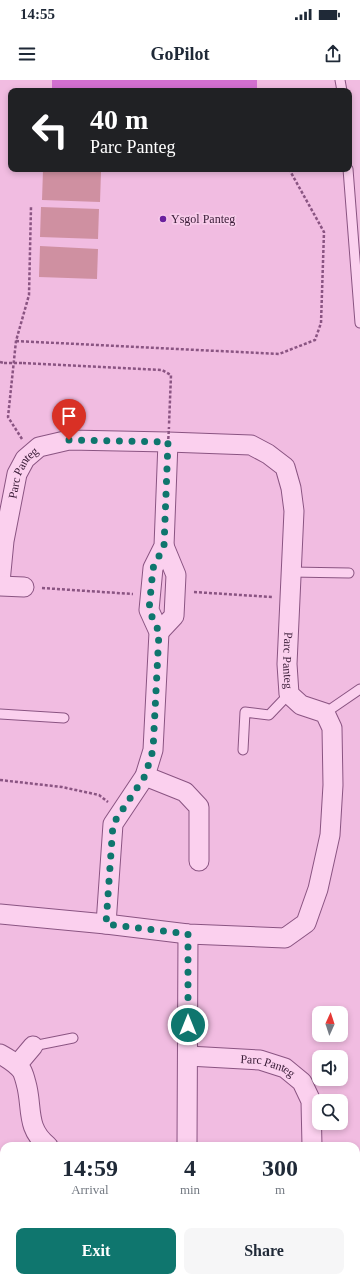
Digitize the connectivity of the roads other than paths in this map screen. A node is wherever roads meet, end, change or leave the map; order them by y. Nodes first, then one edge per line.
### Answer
1 (348, 172) edge
2 (360, 323) edge
3 (168, 438) junction
4 (164, 546) junction
5 (291, 572) junction
6 (349, 574) dead end
7 (0, 582) edge
8 (0, 586) edge
9 (24, 587) road end
10 (159, 632) junction
11 (360, 689) edge
12 (289, 694) junction
13 (325, 712) junction
14 (0, 714) edge
15 (64, 718) dead end
16 (243, 750) dead end
17 (145, 776) junction
18 (199, 861) dead end
19 (0, 914) edge
20 (106, 924) junction
21 (188, 934) junction
22 (72, 1038) dead end
23 (33, 1046) joint
24 (0, 1054) edge
25 (188, 1056) junction
26 (17, 1065) junction
27 (44, 1142) edge
28 (187, 1142) edge
29 (312, 1142) edge

1 - 2 lane
3 - 4 street
3 - 5 street, Parc Panteg
3 - 7 street, Parc Panteg
4 - 10 street
4 - 10 street
5 - 6 lane
5 - 12 street, Parc Panteg
8 - 9 street
10 - 17 street
11 - 13 lane
12 - 13 street, Parc Panteg
12 - 16 lane
13 - 21 street
14 - 15 lane
17 - 18 street
17 - 20 street
19 - 20 street
20 - 21 street
21 - 25 street
22 - 23 lane
23 - 26 street
24 - 26 street
25 - 28 street
25 - 29 street, Parc Panteg
26 - 27 street

